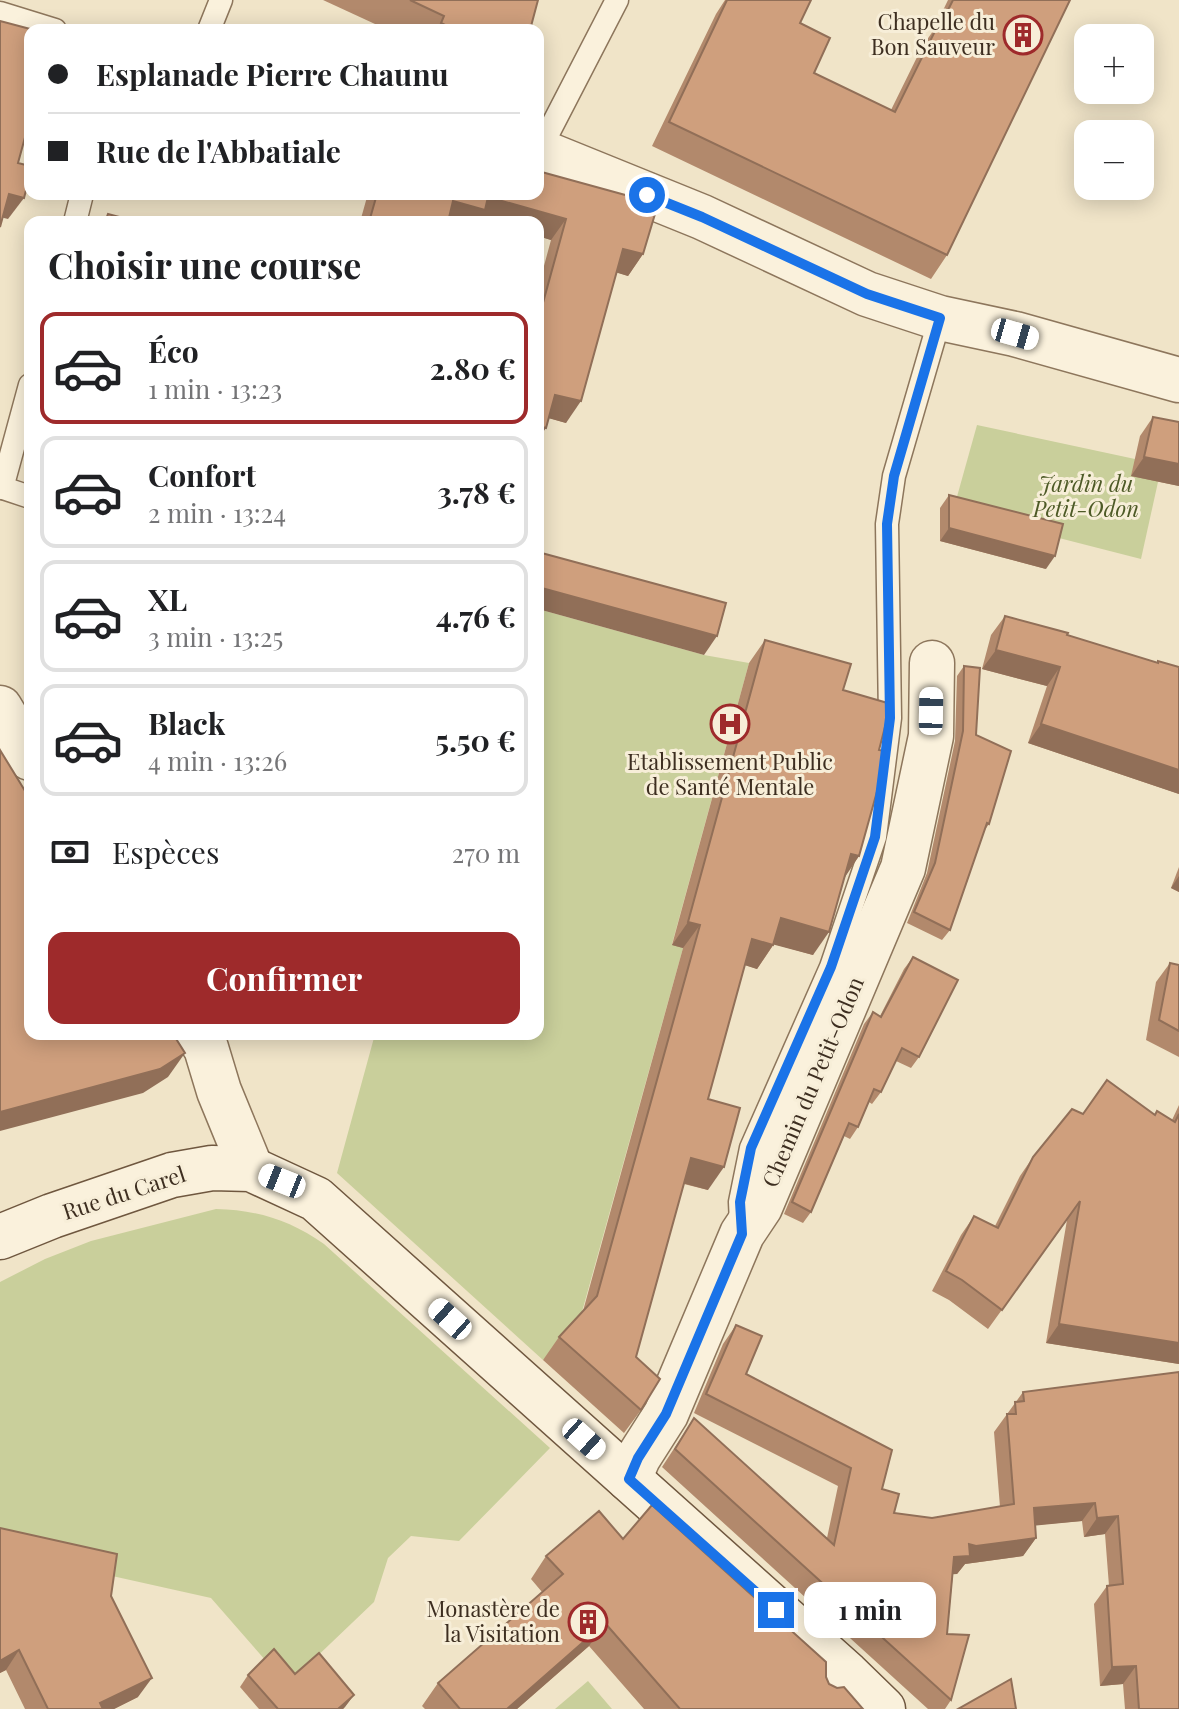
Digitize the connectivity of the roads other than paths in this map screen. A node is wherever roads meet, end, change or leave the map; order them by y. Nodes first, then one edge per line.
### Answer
1 (221, 0) edge
2 (617, 0) edge
3 (0, 13) edge
4 (36, 24) edge
5 (211, 24) edge
6 (544, 141) edge
7 (544, 153) edge
8 (940, 318) junction
9 (1179, 380) edge
10 (24, 406) edge
11 (1, 488) edge
12 (24, 495) edge
13 (932, 663) dead end
14 (0, 708) edge
15 (24, 748) edge
16 (201, 1040) edge
17 (251, 1169) junction
18 (742, 1234) junction
19 (0, 1237) edge
20 (629, 1479) junction
21 (883, 1709) edge

1 - 5 lane
2 - 6 lane
3 - 4 lane
7 - 8 street
8 - 9 street
8 - 18 lane
10 - 11 lane
11 - 12 lane
13 - 18 street, Chemin du Petit-Odon
14 - 15 street
16 - 17 street
17 - 19 street, Rue du Carel
17 - 20 street
18 - 20 street, Chemin du Petit-Odon
20 - 21 street

